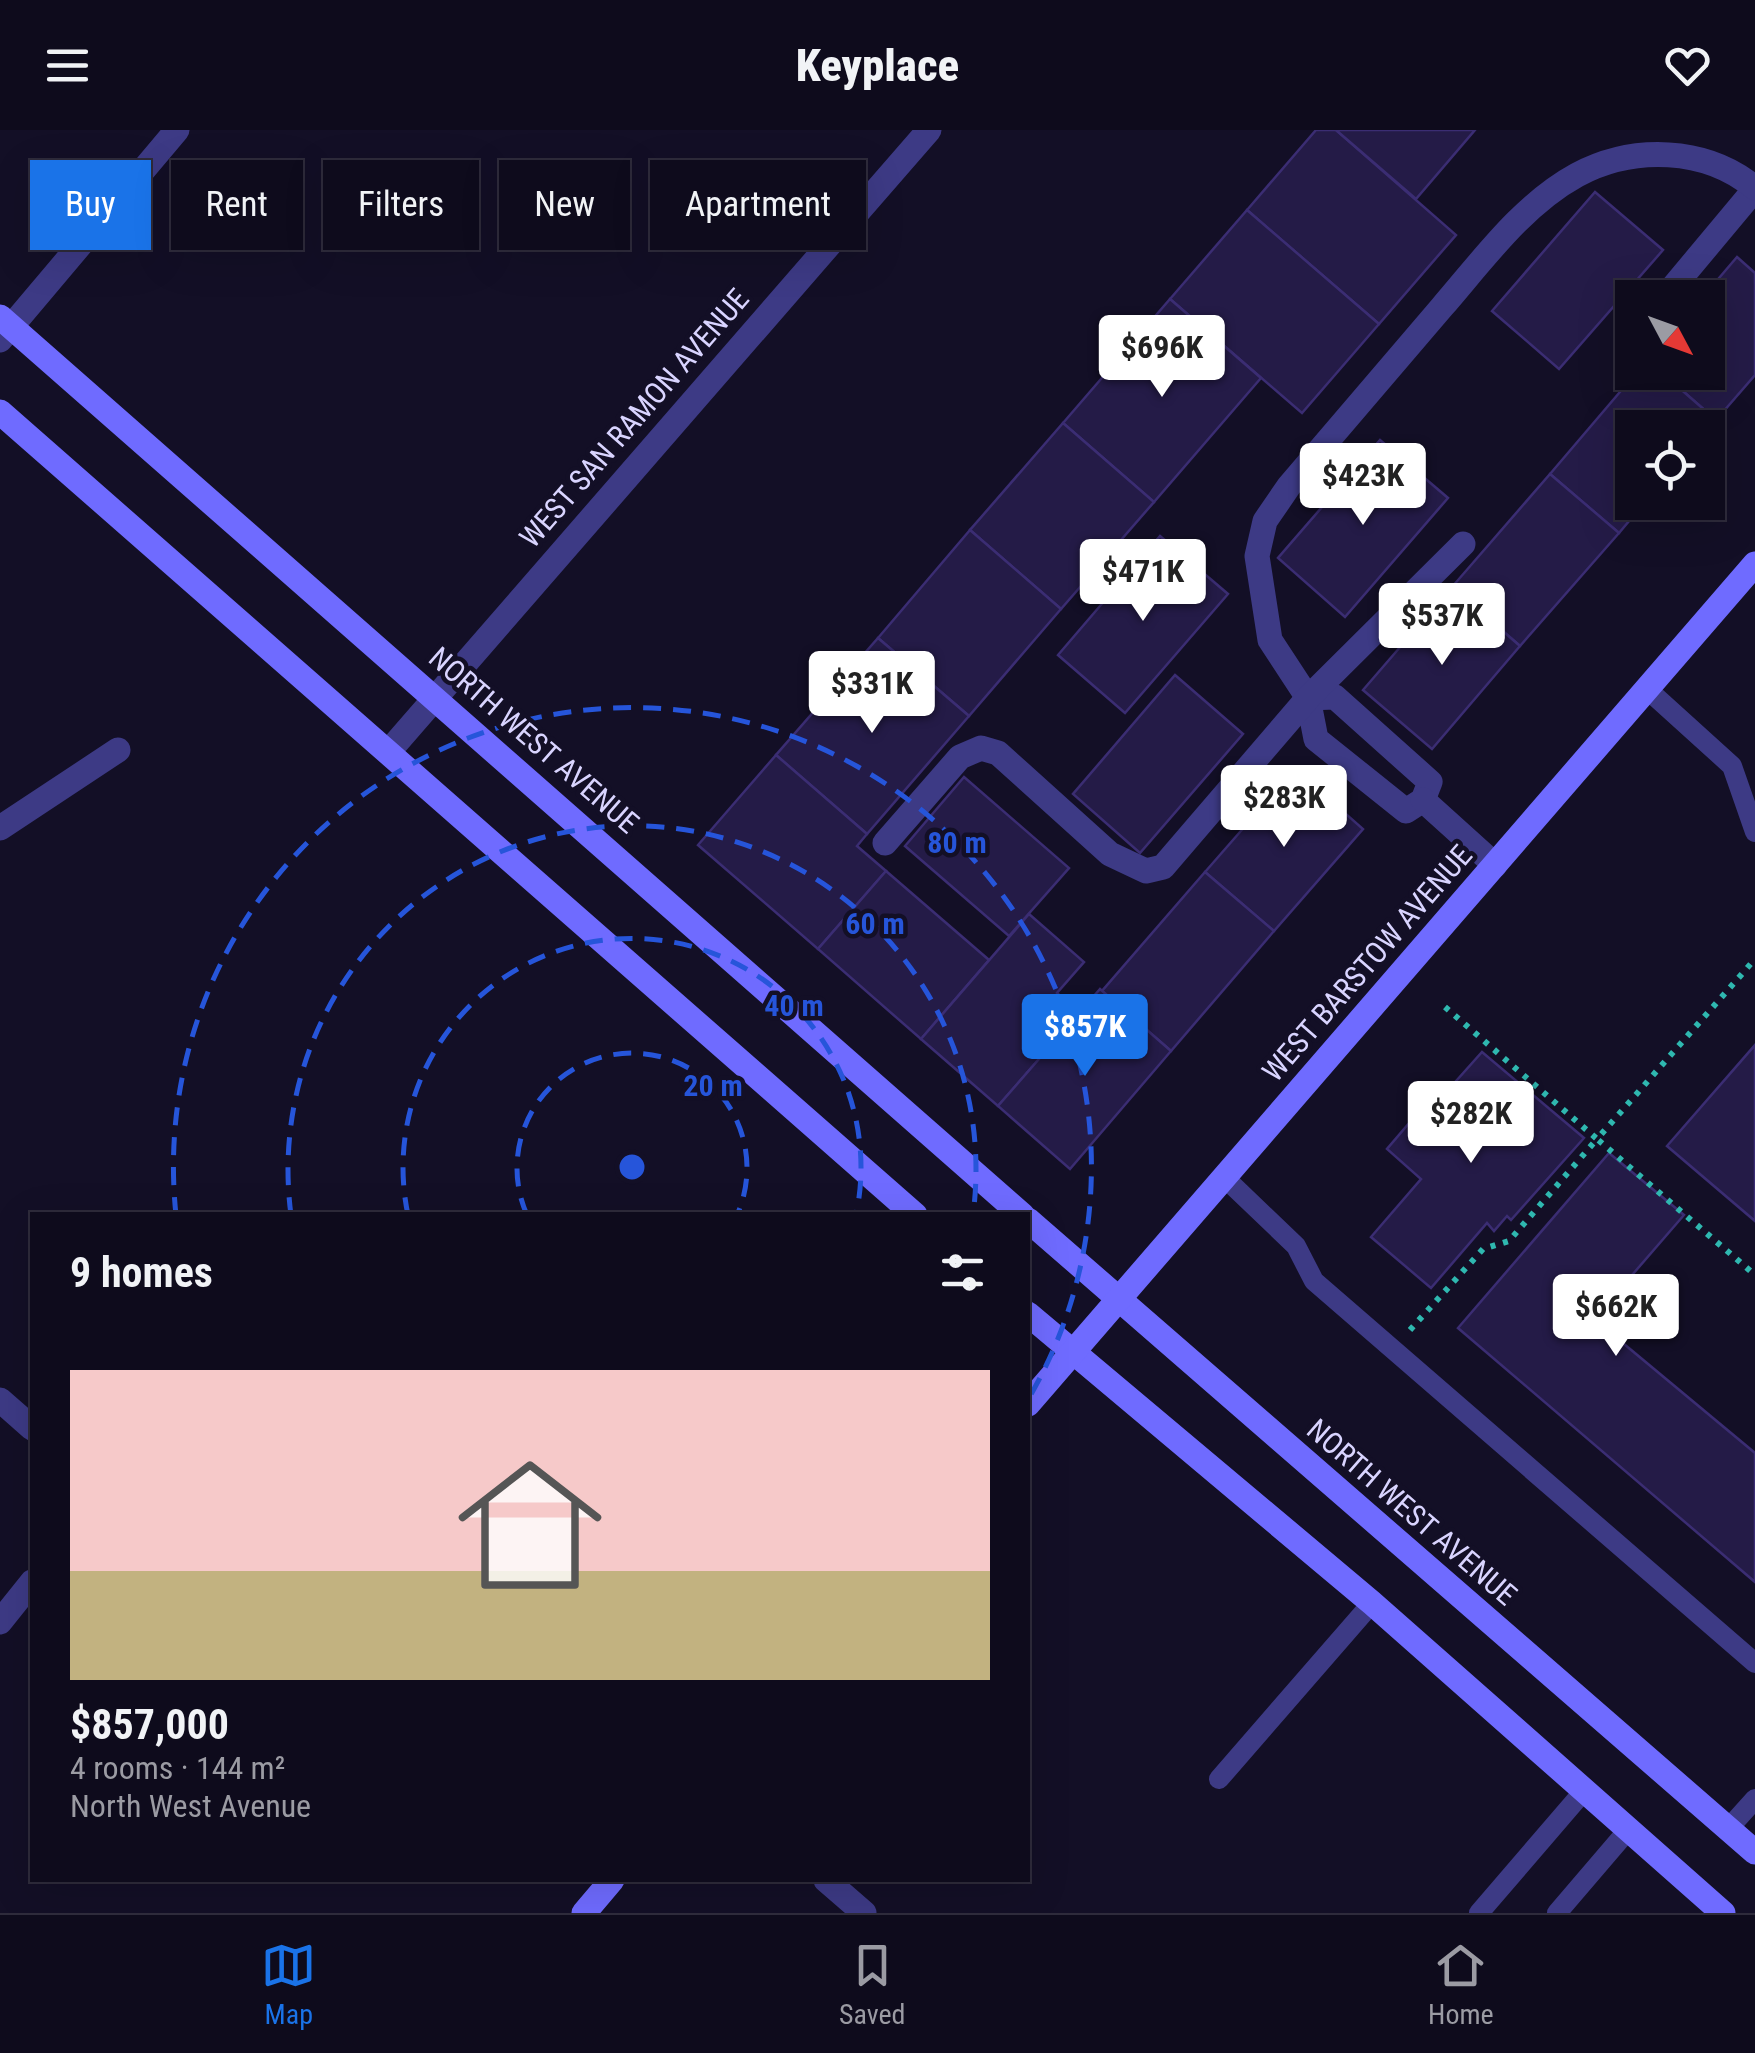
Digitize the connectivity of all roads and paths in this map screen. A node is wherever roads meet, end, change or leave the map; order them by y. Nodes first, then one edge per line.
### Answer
1 (178, 130) edge
2 (929, 130) edge
3 (1755, 191) edge
4 (1755, 224) edge
5 (1679, 280) edge
6 (4, 328) edge
7 (0, 412) edge
8 (1464, 544) dead end
9 (1755, 564) edge
10 (1647, 689) junction
11 (435, 696) junction
12 (1308, 698) junction
13 (118, 750) dead end
14 (390, 750) junction
15 (1423, 800) junction
16 (0, 828) edge
17 (1755, 832) edge
18 (885, 843) dead end
19 (1495, 865) junction
20 (1755, 959) edge
21 (1445, 1006) dead end
22 (1597, 1139) junction
23 (1225, 1178) junction
24 (913, 1212) edge
25 (1019, 1212) edge
26 (1030, 1221) edge
27 (1755, 1275) edge
28 (1119, 1300) junction
29 (1030, 1316) edge
30 (1392, 1349) junction
31 (1072, 1354) junction
32 (0, 1400) edge
33 (1030, 1402) edge
34 (30, 1426) edge
35 (30, 1584) edge
36 (1372, 1603) junction
37 (0, 1622) edge
38 (1755, 1662) edge
39 (1218, 1779) dead end
40 (1583, 1792) junction
41 (1755, 1799) edge
42 (1728, 1829) junction
43 (1628, 1830) junction
44 (1755, 1852) edge
45 (610, 1882) edge
46 (828, 1882) edge
47 (584, 1913) edge
48 (864, 1913) edge
49 (1479, 1913) edge
50 (1557, 1913) edge
51 (1723, 1913) edge

1 - 6 street
2 - 11 street, WEST SAN RAMON AVENUE
3 - 4 street
3 - 5 street
3 - 12 street
6 - 11 main road, NORTH WEST AVENUE
7 - 14 main road
8 - 12 street
9 - 10 main road, WEST BARSTOW AVENUE
10 - 17 lane
10 - 19 main road, WEST BARSTOW AVENUE
11 - 14 street, WEST SAN RAMON AVENUE
11 - 25 main road, NORTH WEST AVENUE
12 - 15 street
12 - 15 street
12 - 18 street
13 - 16 street
14 - 24 main road
15 - 19 street
19 - 23 main road, WEST BARSTOW AVENUE
20 - 22 path
21 - 22 path
22 - 27 path
22 - 30 path
23 - 28 main road, WEST BARSTOW AVENUE
23 - 30 lane
26 - 28 main road, NORTH WEST AVENUE
28 - 31 main road, WEST BARSTOW AVENUE
28 - 42 main road, NORTH WEST AVENUE
29 - 31 main road
30 - 38 lane
31 - 33 main road, WEST BARSTOW AVENUE
31 - 36 main road
32 - 34 street
35 - 37 street
36 - 39 lane
36 - 40 main road
40 - 43 main road
40 - 49 lane
41 - 42 lane
42 - 44 main road, NORTH WEST AVENUE
43 - 50 lane
43 - 51 main road
45 - 47 main road
46 - 48 street

